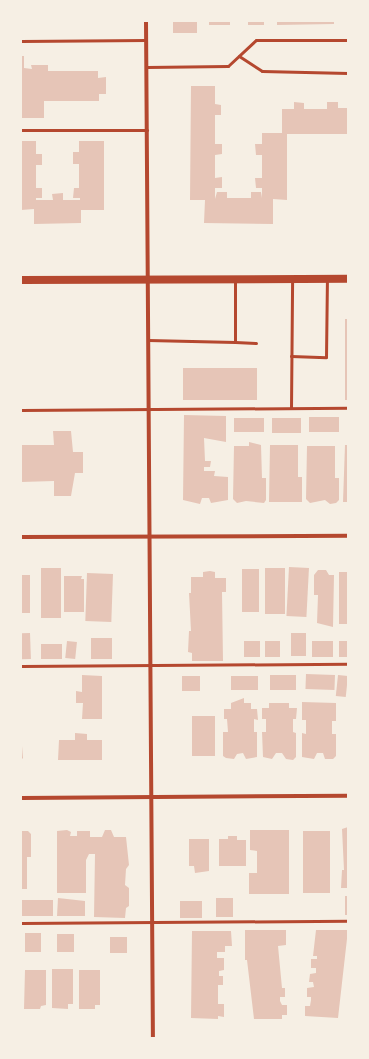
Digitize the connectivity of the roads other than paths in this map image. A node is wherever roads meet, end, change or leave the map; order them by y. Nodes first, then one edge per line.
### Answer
1 (146, 21) edge
2 (146, 40) junction
3 (348, 40) edge
4 (21, 41) edge
5 (239, 56) junction
6 (146, 67) junction
7 (348, 73) edge
8 (21, 130) edge
9 (147, 130) junction
10 (236, 279) junction
11 (292, 279) junction
12 (327, 279) junction
13 (348, 279) edge
14 (21, 280) edge
15 (148, 280) junction
16 (148, 340) junction
17 (235, 342) junction
18 (256, 343) dead end
19 (291, 356) junction
20 (291, 408) junction
21 (348, 408) edge
22 (149, 409) junction
23 (21, 410) edge
24 (150, 536) junction
25 (348, 536) edge
26 (21, 537) edge
27 (348, 664) edge
28 (150, 665) junction
29 (21, 666) edge
30 (348, 796) edge
31 (151, 797) junction
32 (21, 798) edge
33 (348, 921) edge
34 (152, 922) junction
35 (21, 923) edge
36 (153, 1038) edge

1 - 2 street
2 - 4 lane
2 - 6 street
3 - 5 lane
5 - 6 lane
5 - 7 lane
6 - 9 street
8 - 9 lane
9 - 15 street
10 - 11 main road
10 - 15 main road
10 - 17 lane
11 - 12 main road
11 - 19 lane
12 - 13 main road
12 - 19 lane
14 - 15 main road
15 - 16 street
16 - 17 lane
16 - 22 street
17 - 18 lane
19 - 20 lane
20 - 21 lane
20 - 22 lane
22 - 23 lane
22 - 24 street
24 - 25 street
24 - 26 street
24 - 28 street
27 - 28 lane
28 - 29 lane
28 - 31 street
30 - 31 street
31 - 32 street
31 - 34 street
33 - 34 lane
34 - 35 lane
34 - 36 street

